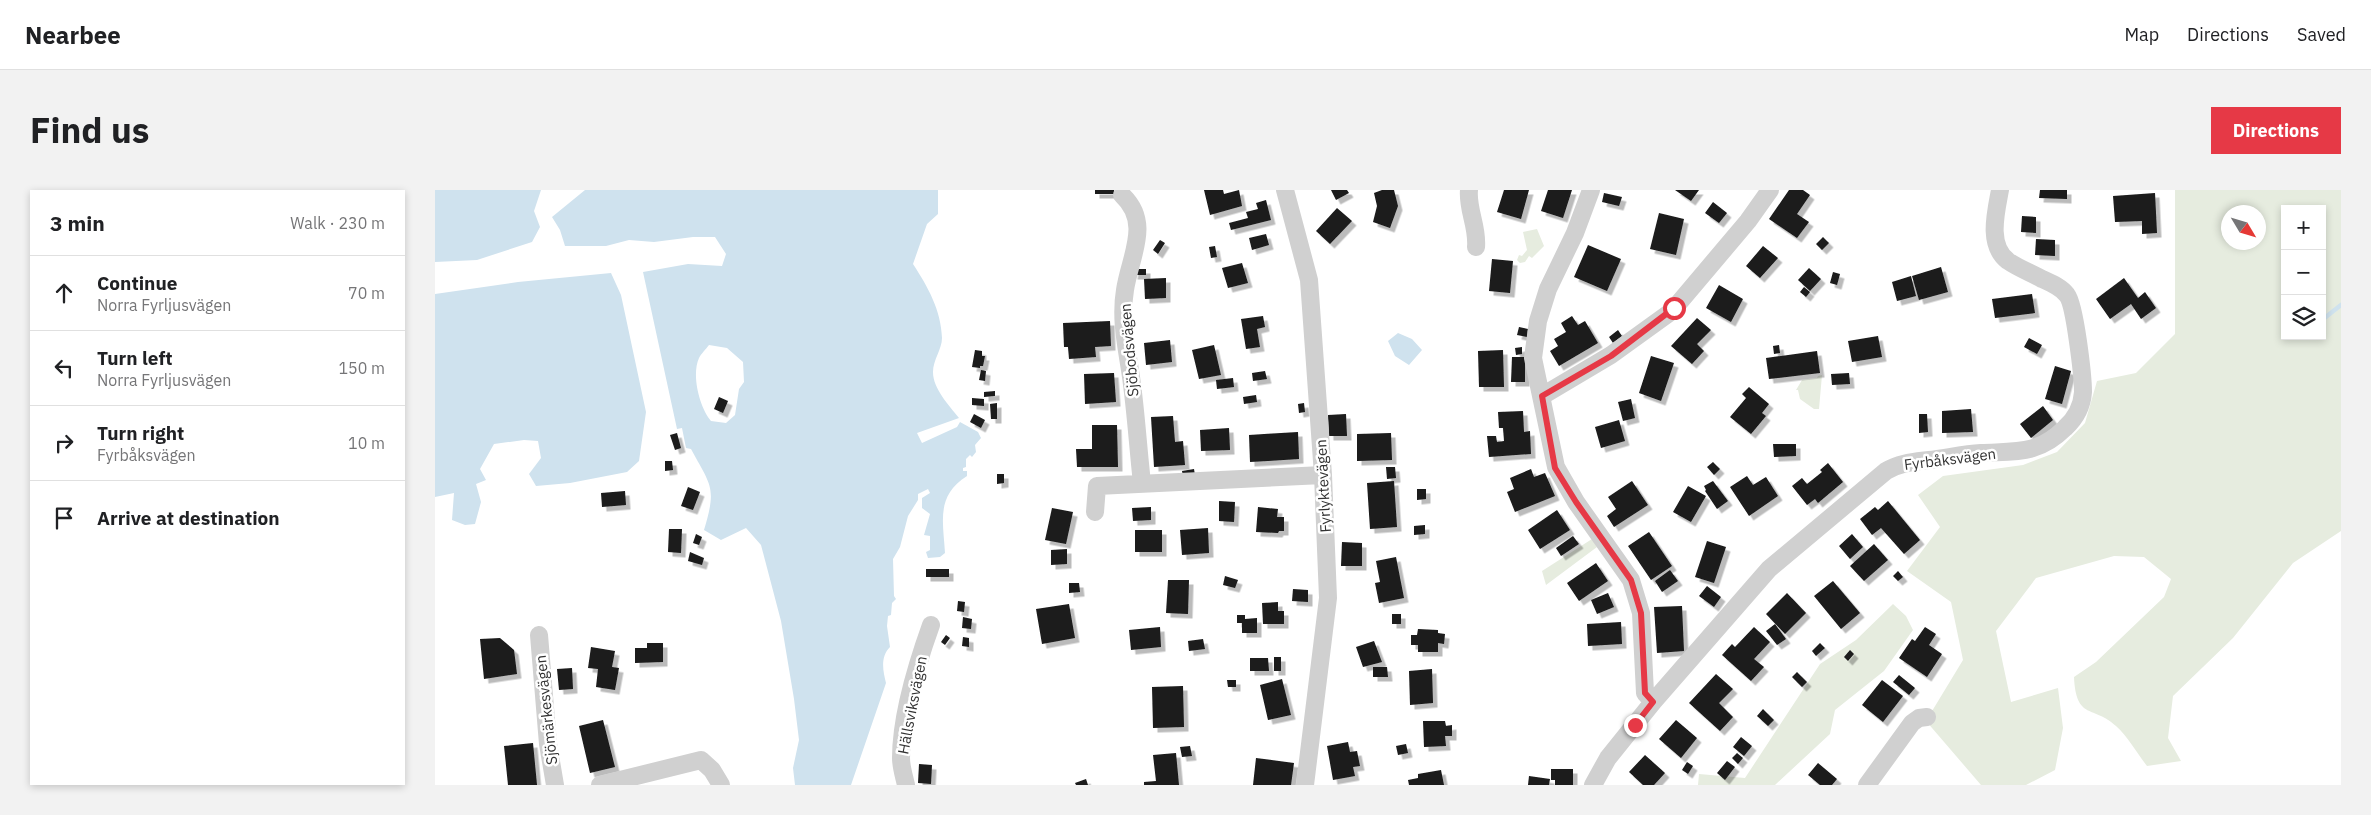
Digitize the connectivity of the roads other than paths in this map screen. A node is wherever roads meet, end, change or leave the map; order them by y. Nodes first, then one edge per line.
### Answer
1 (1285, 190) edge
2 (1469, 190) edge
3 (1591, 190) edge
4 (1770, 190) edge
5 (2000, 190) edge
6 (1122, 195) dead end
7 (1476, 247) dead end
8 (1542, 396) junction
9 (1323, 475) junction
10 (1142, 483) junction
11 (1095, 512) dead end
12 (931, 625) dead end
13 (539, 635) dead end
14 (1653, 702) junction
15 (1927, 717) dead end
16 (555, 785) edge
17 (600, 785) edge
18 (721, 785) edge
19 (907, 785) edge
20 (1305, 785) edge
21 (1593, 785) edge
22 (1867, 785) edge

1 - 9 street, Fyrlyktevägen
2 - 7 street
3 - 8 street
4 - 8 street
5 - 14 street, Fyrbåksvägen
6 - 10 street, Sjöbodsvägen
8 - 14 street
9 - 10 street
9 - 20 street, Fyrlyktevägen
10 - 11 street
12 - 19 street, Hällsviksvägen
13 - 16 street, Sjömärkesvägen
14 - 21 street, Fyrbåksvägen
15 - 22 street
17 - 18 street

